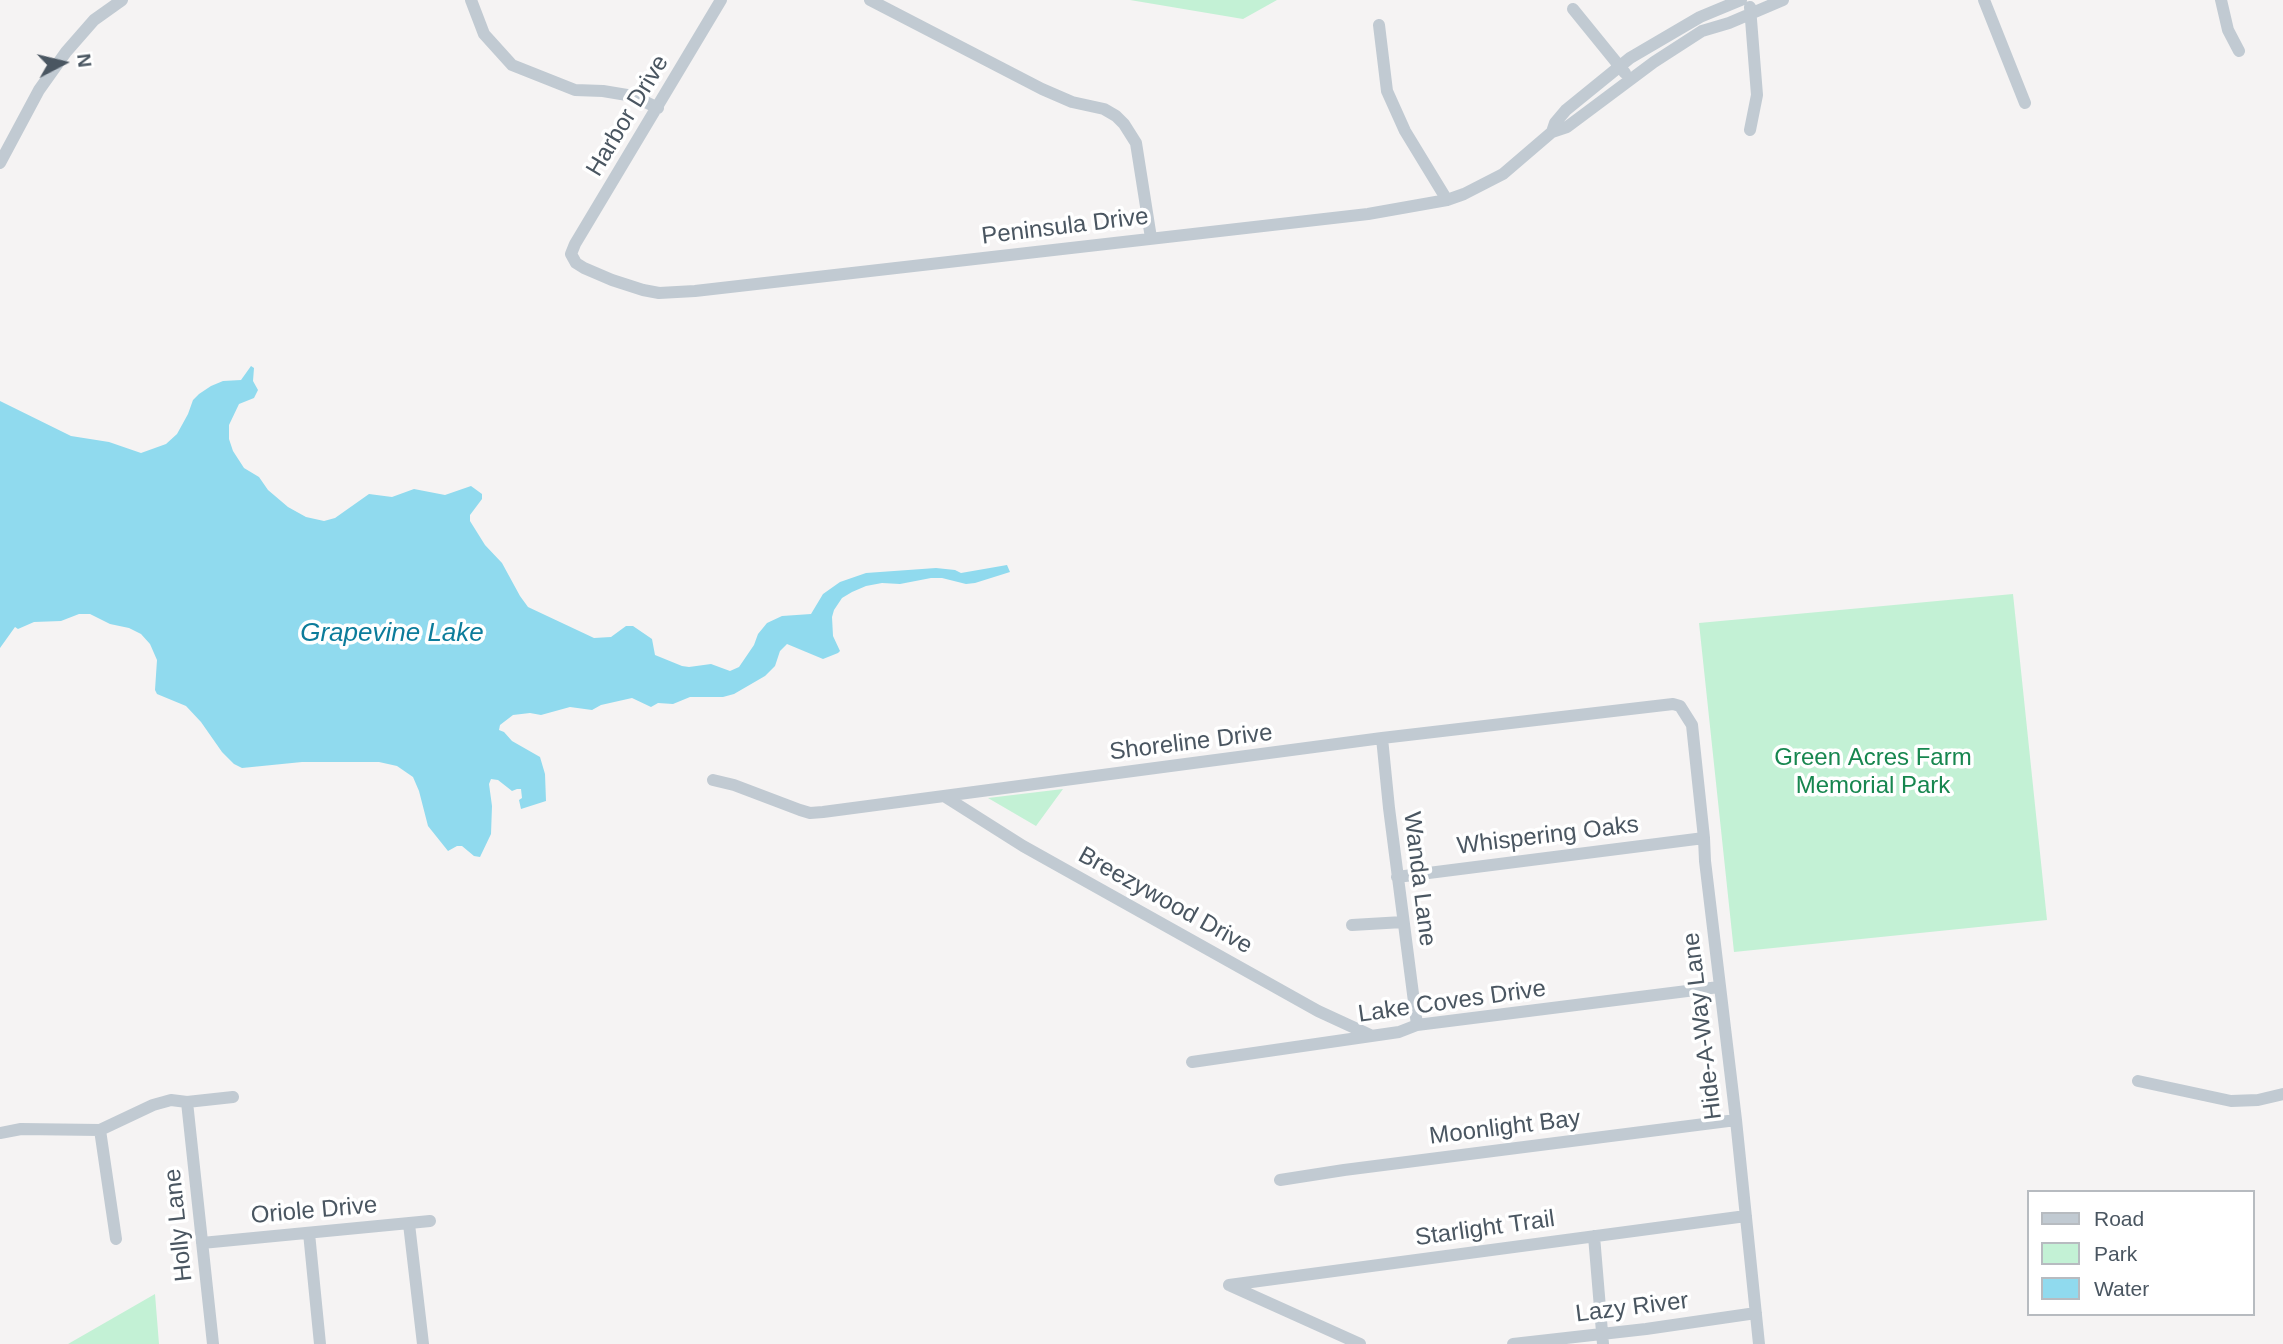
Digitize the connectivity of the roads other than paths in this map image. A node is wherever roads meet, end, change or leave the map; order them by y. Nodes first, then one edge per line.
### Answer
1 (122, 0) edge
2 (471, 0) edge
3 (721, 0) edge
4 (870, 0) edge
5 (1741, 0) edge
6 (1783, 0) edge
7 (1984, 0) edge
8 (2221, 0) edge
9 (1750, 6) edge
10 (1573, 9) dead end
11 (1379, 25) dead end
12 (2239, 51) dead end
13 (1619, 68) junction
14 (1631, 78) junction
15 (2025, 103) dead end
16 (658, 108) junction
17 (1750, 130) dead end
18 (1552, 132) junction
19 (0, 163) edge
20 (1447, 200) junction
21 (1151, 238) junction
22 (572, 254) joint
23 (1680, 706) joint
24 (1382, 738) junction
25 (713, 780) dead end
26 (944, 796) junction
27 (1704, 838) junction
28 (1397, 877) junction
29 (1403, 922) junction
30 (1352, 925) dead end
31 (1719, 987) junction
32 (1417, 1026) junction
33 (1370, 1035) junction
34 (1192, 1062) dead end
35 (2138, 1081) dead end
36 (2283, 1094) edge
37 (233, 1097) dead end
38 (187, 1102) junction
39 (1736, 1120) junction
40 (100, 1130) junction
41 (0, 1133) edge
42 (1280, 1180) dead end
43 (1746, 1216) junction
44 (430, 1222) dead end
45 (409, 1224) junction
46 (309, 1233) junction
47 (1594, 1236) junction
48 (116, 1239) dead end
49 (202, 1243) junction
50 (1756, 1313) junction
51 (1602, 1339) edge
52 (213, 1344) edge
53 (320, 1344) edge
54 (423, 1344) edge
55 (1360, 1344) edge
56 (1513, 1344) edge
57 (1759, 1344) edge

1 - 19 street
2 - 16 street
3 - 16 street, Harbor Drive
4 - 21 street
5 - 13 street, Peninsula Drive
6 - 9 street, Peninsula Drive
7 - 15 street
8 - 12 street
9 - 14 street, Peninsula Drive
9 - 17 street
10 - 13 street
11 - 20 street
13 - 14 street
13 - 18 street, Peninsula Drive
14 - 18 street, Peninsula Drive
16 - 22 street, Harbor Drive
18 - 20 street, Peninsula Drive
20 - 21 street, Peninsula Drive
21 - 22 street, Peninsula Drive
23 - 24 street, Shoreline Drive
23 - 27 street, Hide-A-Way Lane
24 - 26 street, Shoreline Drive
24 - 28 street, Wanda Lane
25 - 26 street, Shoreline Drive
26 - 33 street, Breezywood Drive
27 - 28 street, Whispering Oaks
27 - 31 street, Hide-A-Way Lane
28 - 29 street, Wanda Lane
29 - 30 street
29 - 32 street, Wanda Lane
31 - 32 street, Lake Coves Drive
31 - 39 street, Hide-A-Way Lane
32 - 33 street, Lake Coves Drive
33 - 34 street, Lake Coves Drive
35 - 36 street
37 - 38 street
38 - 40 street
38 - 49 street, Holly Lane
39 - 42 street, Moonlight Bay
39 - 43 street, Hide-A-Way Lane
40 - 41 street
40 - 48 street
43 - 47 street, Starlight Trail
43 - 50 street, Hide-A-Way Lane
44 - 45 street, Oriole Drive
45 - 46 street, Oriole Drive
45 - 54 street
46 - 49 street, Oriole Drive
46 - 53 street
47 - 51 street
47 - 55 street, Starlight Trail
49 - 52 street, Holly Lane
50 - 51 street, Lazy River
50 - 57 street, Hide-A-Way Lane
51 - 56 street, Lazy River

